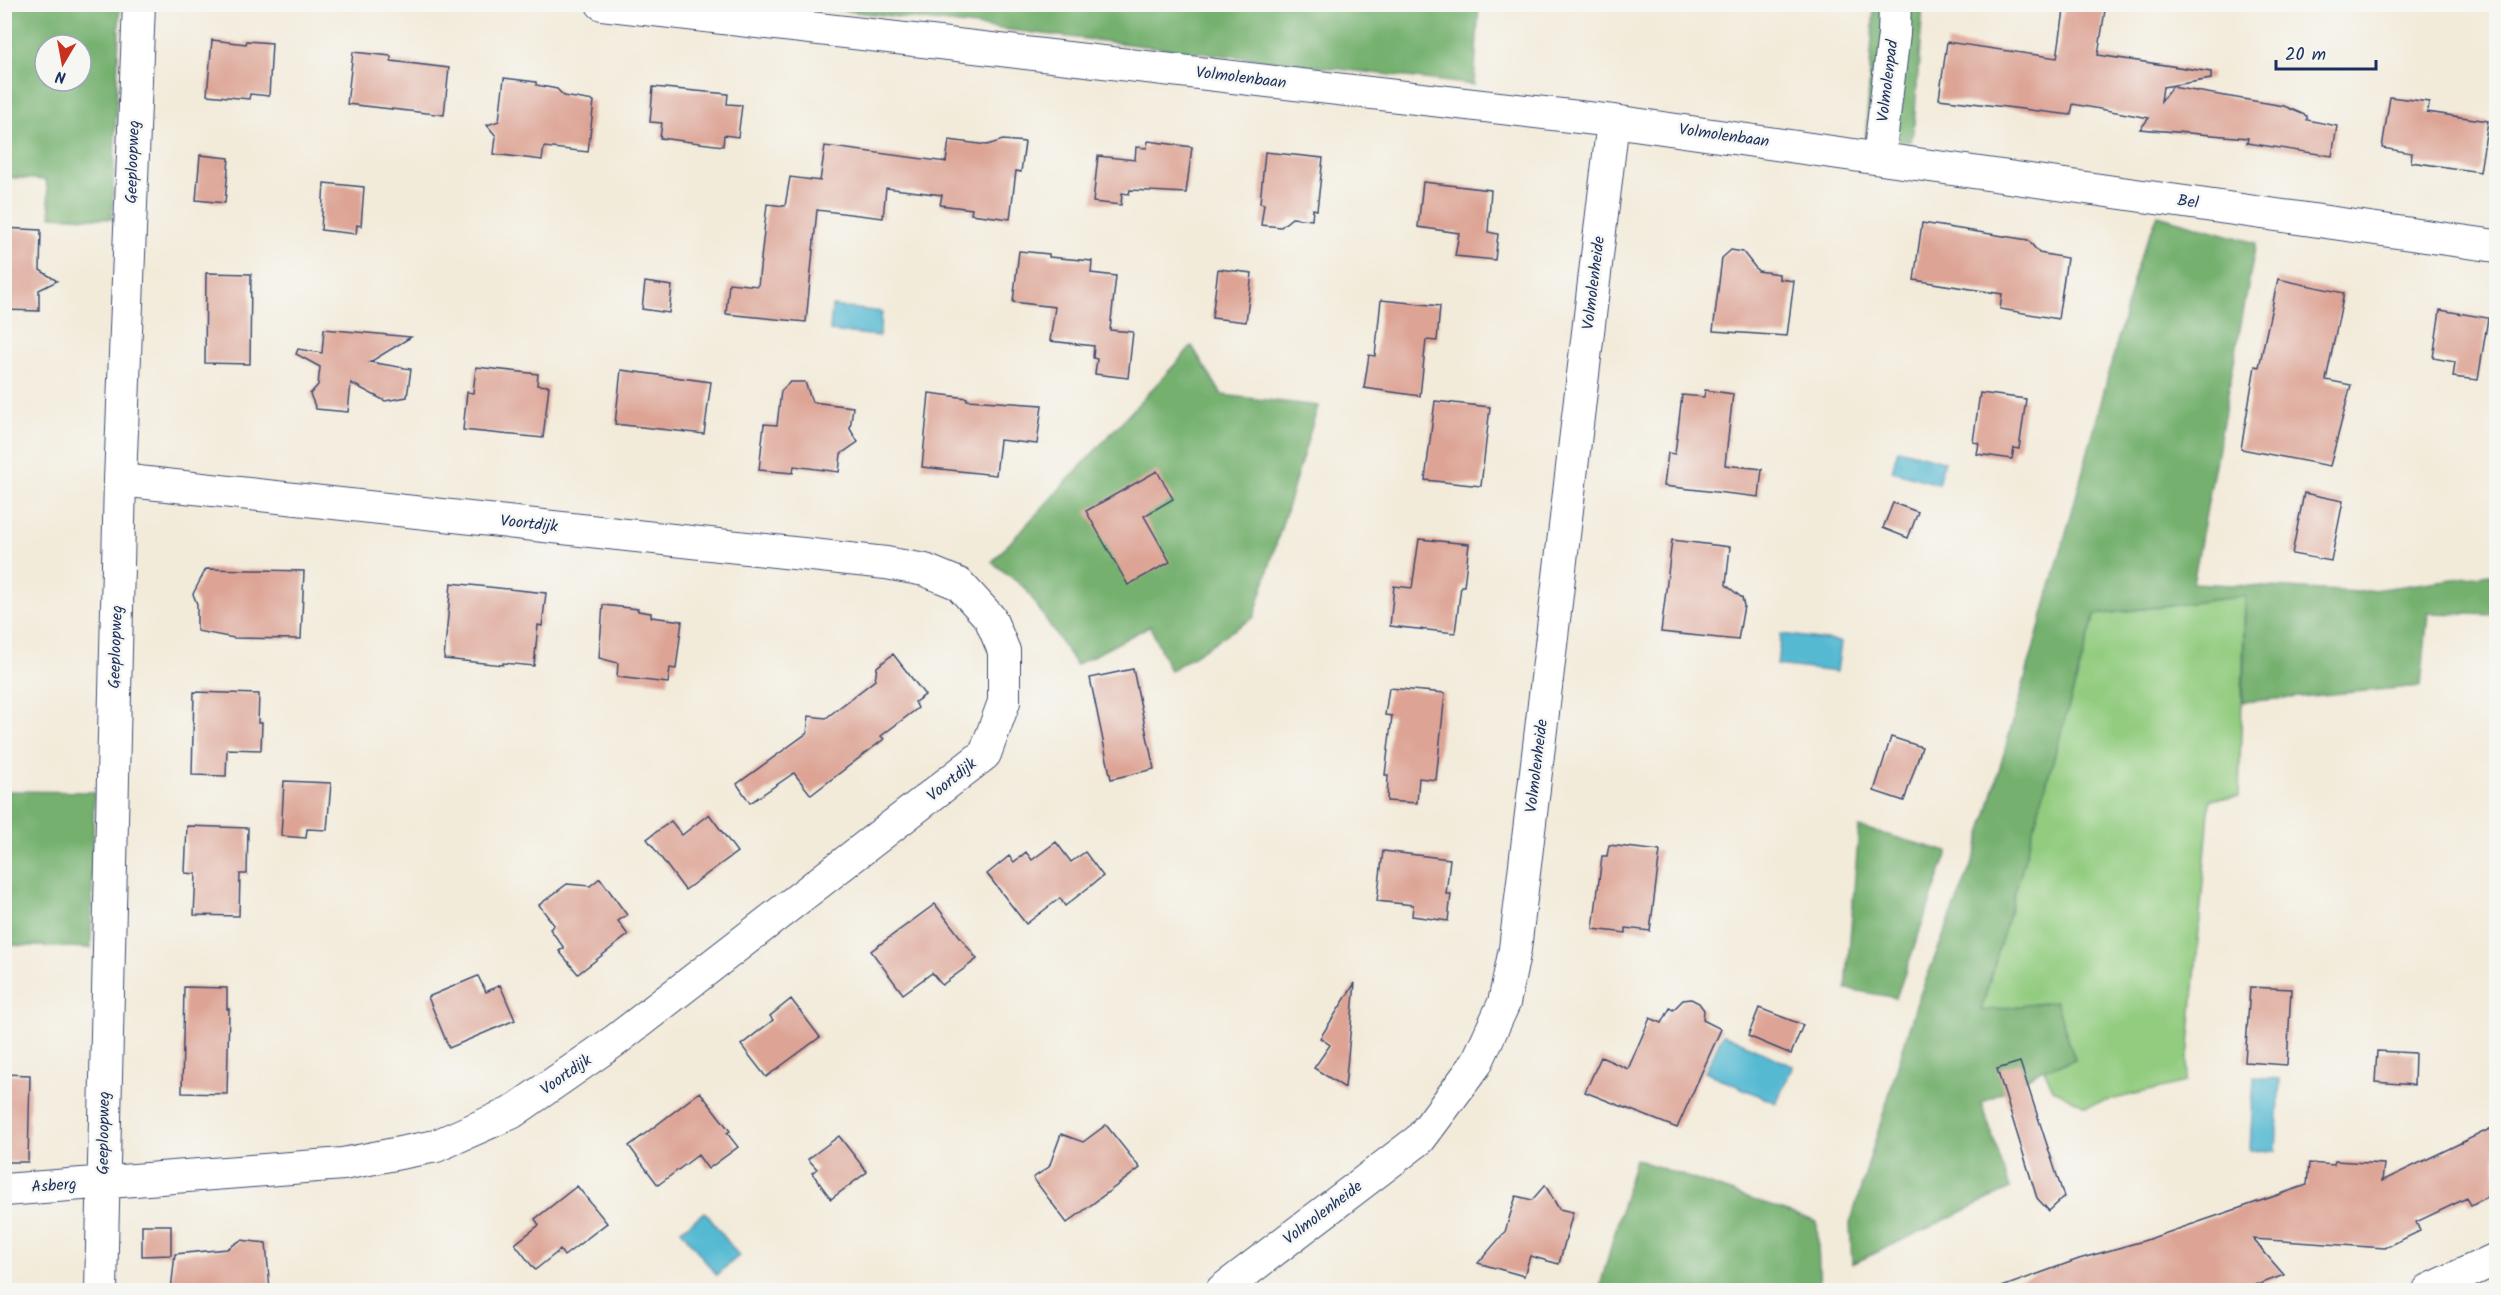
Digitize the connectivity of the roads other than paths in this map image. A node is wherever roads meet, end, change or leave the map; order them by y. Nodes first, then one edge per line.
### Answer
1 (139, 4) edge
2 (602, 4) edge
3 (1895, 4) edge
4 (1613, 121) junction
5 (1879, 158) junction
6 (2496, 246) edge
7 (120, 480) junction
8 (104, 1182) junction
9 (4, 1190) edge
10 (2496, 1259) edge
11 (100, 1290) edge
12 (1222, 1290) edge
13 (2429, 1290) edge

1 - 7 street, Geeploopweg
2 - 4 street, Volmolenbaan
3 - 5 street, Volmolenpad
4 - 5 street, Volmolenbaan
4 - 12 street, Volmolenheide
5 - 6 street, Bel
7 - 8 street, Geeploopweg
7 - 8 street, Voortdijk
8 - 9 street, Asberg
8 - 11 street, Geeploopweg
10 - 13 street

